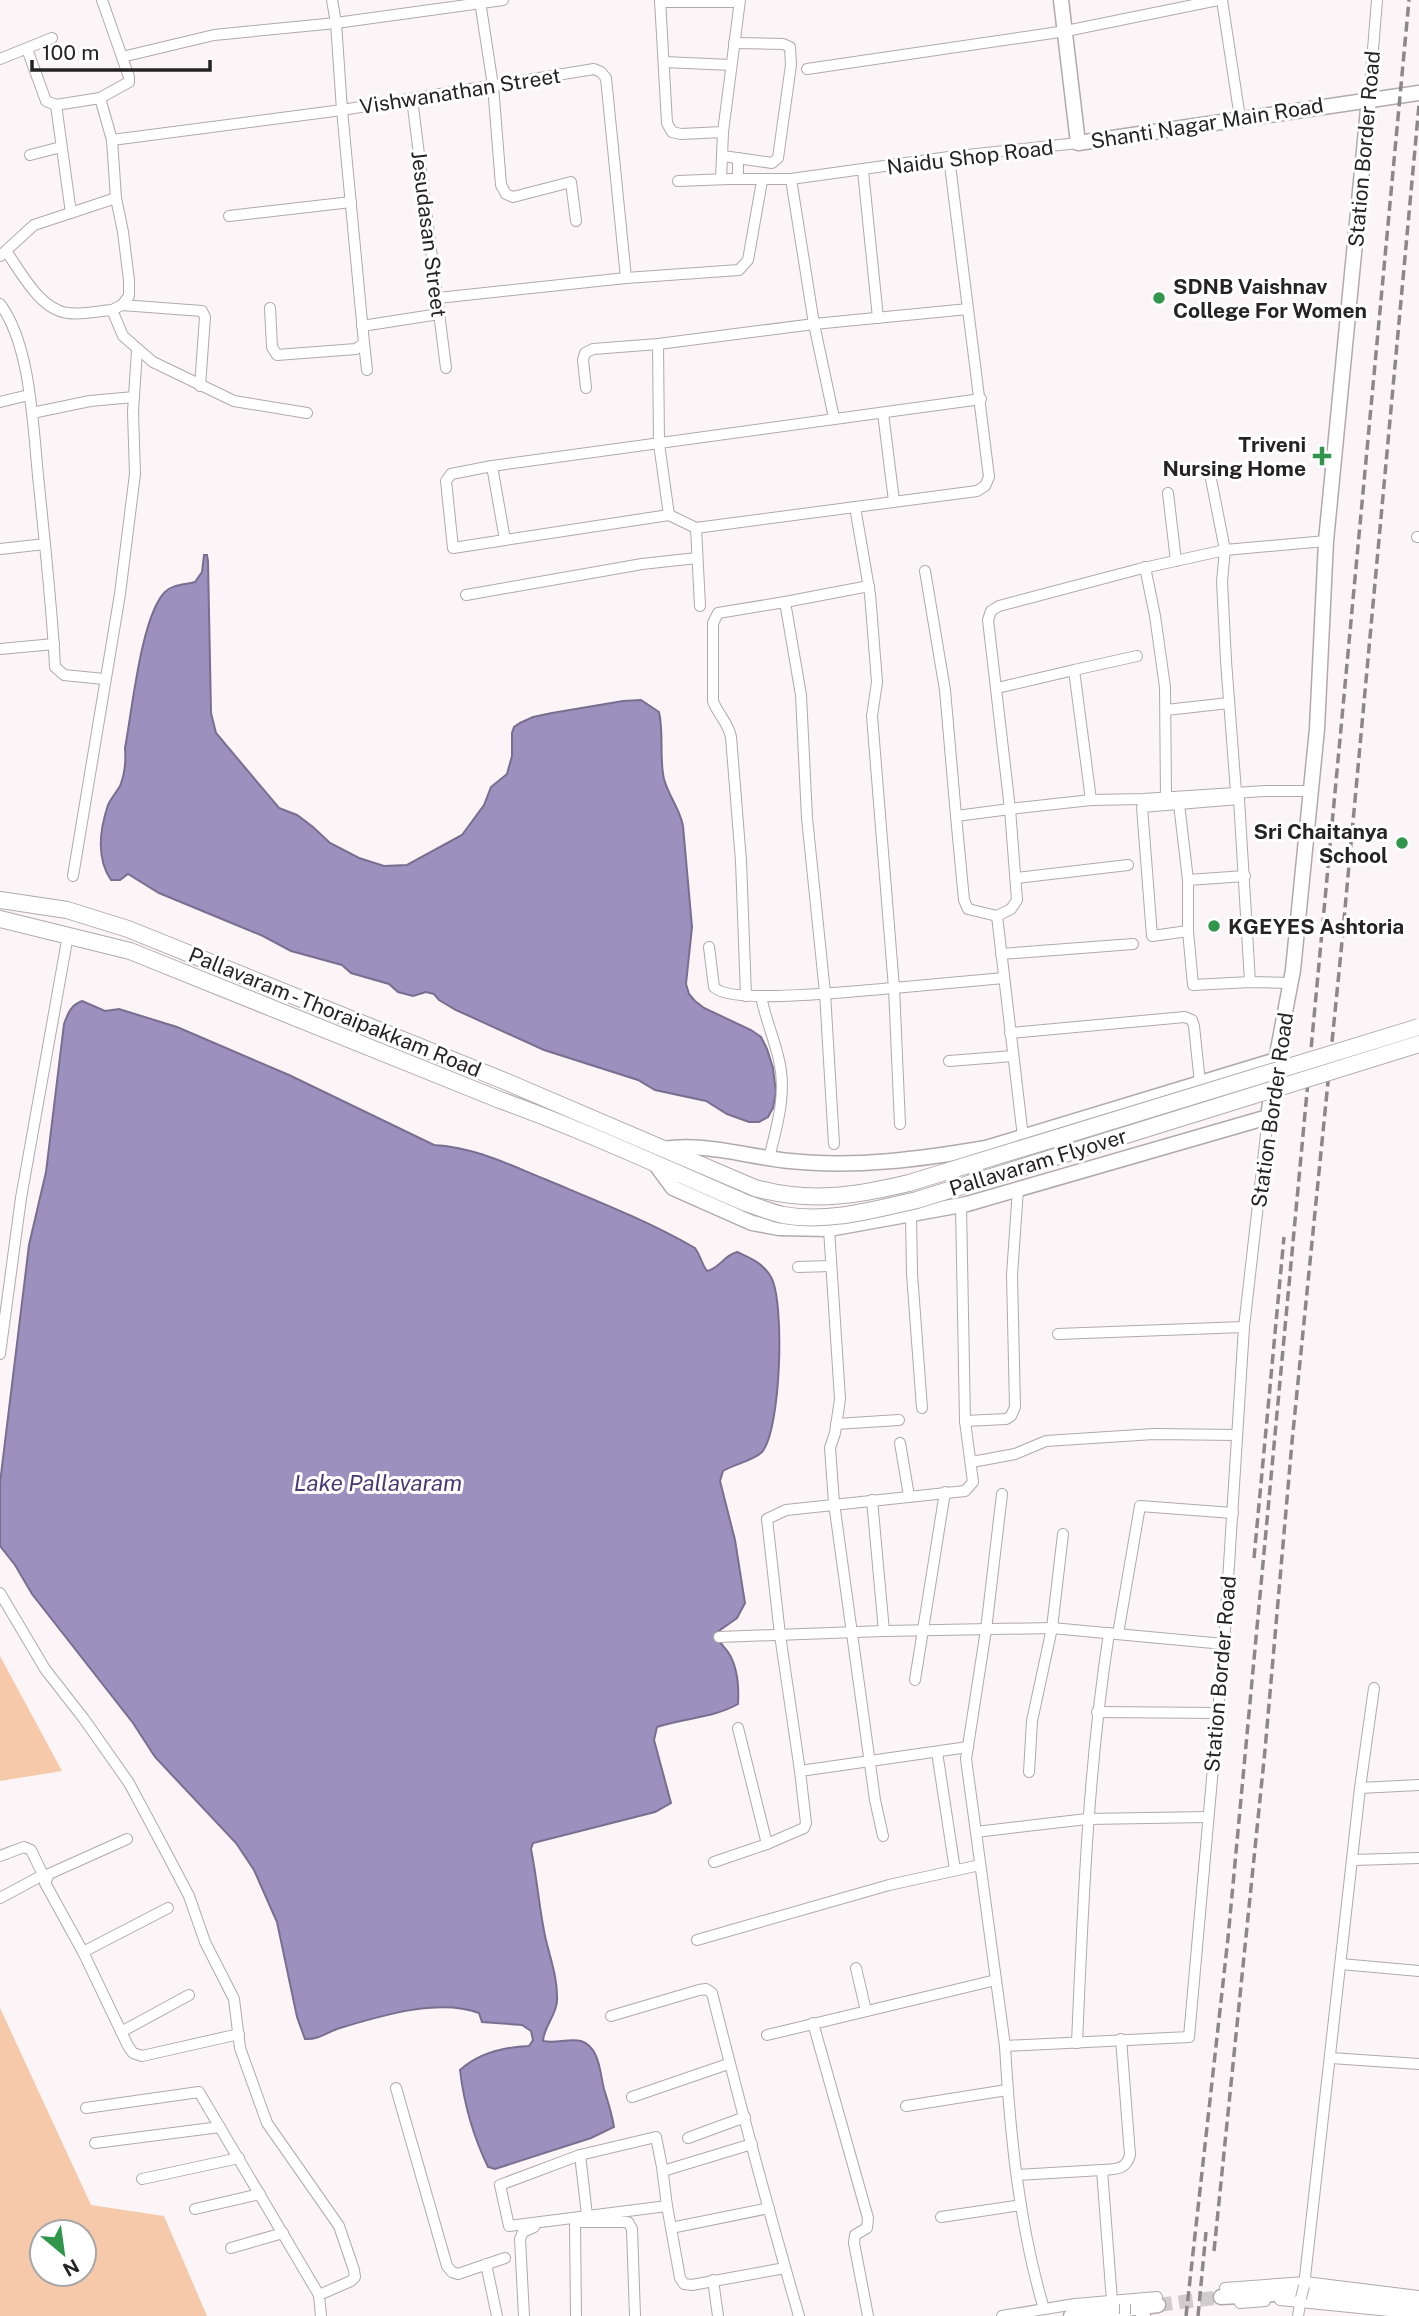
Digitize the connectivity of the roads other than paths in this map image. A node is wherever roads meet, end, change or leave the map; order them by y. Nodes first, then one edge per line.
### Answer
1 (102, 0) edge
2 (332, 0) edge
3 (503, 0) edge
4 (1061, 0) edge
5 (1220, 0) edge
6 (1377, 0) edge
7 (660, 1) edge
8 (740, 1) edge
9 (481, 2) edge
10 (336, 23) junction
11 (1066, 31) junction
12 (52, 38) dead end
13 (734, 43) junction
14 (27, 48) junction
15 (122, 57) junction
16 (0, 59) edge
17 (664, 62) junction
18 (731, 65) junction
19 (807, 69) dead end
20 (493, 86) junction
21 (1419, 93) edge
22 (100, 98) junction
23 (412, 99) junction
24 (1369, 99) junction
25 (56, 105) junction
26 (341, 110) junction
27 (1240, 118) junction
28 (723, 132) junction
29 (112, 140) junction
30 (1078, 143) junction
31 (61, 148) junction
32 (30, 155) dead end
33 (949, 157) junction
34 (722, 161) junction
35 (738, 162) junction
36 (863, 171) junction
37 (721, 179) junction
38 (738, 179) junction
39 (764, 180) junction
40 (786, 180) junction
41 (678, 181) dead end
42 (116, 198) junction
43 (351, 202) junction
44 (71, 213) junction
45 (229, 216) dead end
46 (576, 221) dead end
47 (3, 254) edge
48 (626, 278) junction
49 (438, 298) junction
50 (0, 304) edge
51 (117, 308) junction
52 (271, 308) dead end
53 (968, 309) junction
54 (439, 314) junction
55 (878, 318) junction
56 (814, 324) junction
57 (362, 326) junction
58 (364, 343) junction
59 (658, 344) junction
60 (137, 350) junction
61 (446, 368) dead end
62 (367, 370) dead end
63 (200, 386) junction
64 (586, 388) dead end
65 (29, 395) junction
66 (134, 397) junction
67 (981, 399) junction
68 (0, 402) edge
69 (307, 413) dead end
70 (883, 413) junction
71 (32, 414) junction
72 (834, 418) junction
73 (659, 444) junction
74 (492, 466) junction
75 (1210, 474) dead end
76 (1168, 493) dead end
77 (894, 501) junction
78 (855, 507) junction
79 (669, 515) junction
80 (696, 528) junction
81 (505, 540) junction
82 (1326, 541) junction
83 (45, 544) junction
84 (0, 549) edge
85 (1225, 550) junction
86 (697, 558) junction
87 (1176, 561) junction
88 (1144, 567) junction
89 (925, 571) dead end
90 (869, 586) junction
91 (466, 595) dead end
92 (785, 602) junction
93 (700, 606) dead end
94 (54, 644) junction
95 (0, 649) edge
96 (1137, 656) dead end
97 (1074, 670) junction
98 (104, 679) junction
99 (997, 688) junction
100 (1229, 703) junction
101 (1166, 710) junction
102 (1310, 791) junction
103 (1236, 792) junction
104 (1166, 797) junction
105 (1091, 800) junction
106 (1179, 804) junction
107 (1010, 809) junction
108 (956, 816) junction
109 (1128, 865) dead end
110 (73, 876) dead end
111 (1245, 876) junction
112 (1016, 878) junction
113 (1188, 880) junction
114 (0, 900) edge
115 (997, 916) junction
116 (0, 919) edge
117 (1188, 931) junction
118 (68, 935) junction
119 (1133, 944) dead end
120 (709, 947) dead end
121 (1001, 954) junction
122 (1004, 978) junction
123 (1250, 982) junction
124 (1291, 983) junction
125 (894, 988) junction
126 (825, 993) junction
127 (746, 996) junction
128 (761, 996) junction
129 (1419, 1027) edge
130 (1010, 1033) junction
131 (1419, 1044) edge
132 (1013, 1056) junction
133 (1276, 1060) junction
134 (949, 1061) dead end
135 (1200, 1083) junction
136 (1268, 1117) junction
137 (901, 1125) dead end
138 (1024, 1137) junction
139 (834, 1144) dead end
140 (663, 1149) junction
141 (769, 1158) junction
142 (656, 1165) junction
143 (1018, 1189) junction
144 (961, 1205) junction
145 (911, 1214) junction
146 (829, 1229) junction
147 (798, 1266) dead end
148 (831, 1266) junction
149 (1244, 1327) junction
150 (1058, 1334) dead end
151 (0, 1354) edge
152 (922, 1408) dead end
153 (900, 1420) dead end
154 (965, 1421) junction
155 (836, 1424) junction
156 (1237, 1434) junction
157 (900, 1443) dead end
158 (972, 1462) junction
159 (945, 1492) junction
160 (1002, 1494) dead end
161 (909, 1496) junction
162 (872, 1500) junction
163 (834, 1503) junction
164 (1233, 1513) junction
165 (1063, 1534) dead end
166 (0, 1593) edge
167 (1052, 1628) junction
168 (986, 1630) junction
169 (884, 1631) junction
170 (922, 1631) junction
171 (852, 1633) junction
172 (1113, 1633) junction
173 (780, 1635) junction
174 (719, 1637) dead end
175 (1224, 1644) junction
176 (915, 1680) dead end
177 (1374, 1688) dead end
178 (1097, 1712) junction
179 (1218, 1713) junction
180 (738, 1728) dead end
181 (968, 1747) junction
182 (937, 1752) junction
183 (870, 1762) junction
184 (800, 1771) junction
185 (1029, 1772) dead end
186 (1419, 1785) edge
187 (1360, 1788) junction
188 (1208, 1816) junction
189 (1087, 1819) junction
190 (976, 1832) junction
191 (883, 1836) dead end
192 (127, 1839) dead end
193 (767, 1844) junction
194 (0, 1856) edge
195 (1419, 1858) edge
196 (1353, 1860) junction
197 (714, 1862) dead end
198 (980, 1865) junction
199 (955, 1870) junction
200 (44, 1877) junction
201 (0, 1898) edge
202 (168, 1908) dead end
203 (697, 1940) dead end
204 (83, 1952) junction
205 (1341, 1964) junction
206 (856, 1968) dead end
207 (1419, 1971) edge
208 (996, 1980) junction
209 (189, 1995) dead end
210 (866, 2011) junction
211 (611, 2016) dead end
212 (813, 2023) junction
213 (121, 2032) junction
214 (239, 2034) junction
215 (767, 2035) dead end
216 (1121, 2039) junction
217 (1077, 2043) junction
218 (1005, 2046) junction
219 (1331, 2058) junction
220 (729, 2064) junction
221 (1419, 2064) edge
222 (396, 2088) dead end
223 (1007, 2090) junction
224 (632, 2097) dead end
225 (906, 2106) dead end
226 (86, 2108) dead end
227 (745, 2117) junction
228 (220, 2127) junction
229 (688, 2138) dead end
230 (95, 2143) dead end
231 (752, 2144) junction
232 (580, 2155) junction
233 (239, 2158) junction
234 (1102, 2170) junction
235 (663, 2171) junction
236 (1017, 2175) junction
237 (142, 2179) dead end
238 (260, 2194) junction
239 (1021, 2205) junction
240 (667, 2206) junction
241 (769, 2208) junction
242 (195, 2209) dead end
243 (587, 2215) junction
244 (941, 2217) dead end
245 (575, 2222) junction
246 (671, 2228) junction
247 (283, 2233) junction
248 (231, 2248) dead end
249 (505, 2258) dead end
250 (486, 2264) junction
251 (785, 2268) junction
252 (713, 2280) junction
253 (1304, 2284) junction
254 (1223, 2293) joint
255 (319, 2295) junction
256 (1419, 2295) edge
257 (1301, 2299) junction
258 (1112, 2301) junction
259 (1158, 2301) joint
260 (1240, 2303) dead end
261 (1419, 2306) edge
262 (1044, 2309) junction
263 (1125, 2309) edge
264 (1394, 2314) edge
265 (1419, 2314) edge
266 (321, 2316) edge
267 (497, 2316) edge
268 (524, 2316) edge
269 (576, 2316) edge
270 (635, 2316) edge
271 (718, 2316) edge
272 (799, 2316) edge
273 (868, 2316) edge
274 (1002, 2316) edge
275 (1071, 2316) edge
276 (1298, 2316) edge

1 - 15 street
2 - 10 street
3 - 9 street
4 - 11 street, Naidu Shop Road
5 - 11 street
5 - 27 street
6 - 24 street, Station Border Road
7 - 8 street
7 - 17 street
8 - 13 street
9 - 10 street
9 - 20 street
10 - 15 street
10 - 26 street
11 - 19 street
11 - 30 street, Naidu Shop Road
12 - 14 street
13 - 18 street
13 - 35 street
14 - 16 street
14 - 25 street
15 - 22 street
17 - 18 street
17 - 28 street
18 - 28 street
20 - 23 street, Vishwanathan Street
20 - 46 street
20 - 48 street, Vishwanathan Street
21 - 24 street, Shanti Nagar Main Road
22 - 25 street
22 - 29 street
23 - 26 street, Vishwanathan Street
23 - 49 street, Jesudasan Street
24 - 27 street, Shanti Nagar Main Road
24 - 82 street, Station Border Road
25 - 31 street
26 - 29 street, Vishwanathan Street
26 - 43 street
27 - 30 street, Shanti Nagar Main Road
28 - 34 street
29 - 42 street
30 - 33 street, Naidu Shop Road
31 - 32 street
31 - 44 street
33 - 36 street, Naidu Shop Road
33 - 53 street
34 - 35 street
34 - 37 street
35 - 38 street
36 - 40 street, Naidu Shop Road
36 - 55 street
37 - 38 street, Naidu Shop Road
37 - 41 street, Naidu Shop Road
38 - 39 street, Naidu Shop Road
39 - 40 street, Naidu Shop Road
39 - 48 street
40 - 56 street
42 - 44 street
42 - 51 street
43 - 45 street
43 - 57 street
44 - 47 street
47 - 51 street
48 - 49 street
49 - 54 street, Jesudasan Street
50 - 65 street
51 - 60 street
51 - 63 street
52 - 58 street
53 - 55 street
53 - 67 street
54 - 57 street
54 - 61 street, Jesudasan Street
55 - 56 street
56 - 59 street
56 - 72 street
57 - 58 street
58 - 62 street
59 - 64 street
59 - 73 street
60 - 63 street
60 - 66 street
63 - 69 street
65 - 68 street
65 - 71 street
66 - 71 street
66 - 98 street
67 - 70 street
67 - 77 street
70 - 72 street
70 - 77 street
71 - 83 street
72 - 73 street
73 - 74 street
73 - 79 street
74 - 81 street
74 - 81 street
75 - 85 street
76 - 87 street
77 - 78 street
78 - 80 street
78 - 90 street
79 - 80 street
79 - 81 street
80 - 86 street
82 - 85 street
82 - 102 street, Station Border Road
83 - 84 street
83 - 94 street
85 - 87 street
85 - 100 street
86 - 91 street
86 - 93 street
87 - 88 street
88 - 99 street
88 - 101 street
89 - 108 street
90 - 92 street
90 - 125 street
92 - 126 street
92 - 127 street
94 - 95 street
94 - 98 street
96 - 97 street
97 - 99 street
97 - 105 street
98 - 110 street
99 - 107 street
100 - 101 street
100 - 103 street
101 - 104 street
102 - 103 street
102 - 124 street, Station Border Road
103 - 104 street
104 - 105 street
105 - 107 street
106 - 111 street
106 - 113 street
106 - 117 street
107 - 108 street
107 - 112 street
108 - 115 street
109 - 112 street
111 - 113 street
111 - 123 street
112 - 115 street
113 - 117 street
114 - 140 main road, Pallavaram - Thoraipakkam Road
115 - 121 street
116 - 118 main road, Pallavaram - Thoraipakkam Road
117 - 123 street
118 - 142 main road, Pallavaram - Thoraipakkam Road
118 - 151 street
119 - 121 street
120 - 127 street
121 - 122 street
122 - 125 street
122 - 130 street
123 - 124 street
124 - 133 street, Station Border Road
125 - 126 street
125 - 137 street
126 - 128 street
126 - 139 street
127 - 128 street
128 - 141 street
129 - 140 main road, Pallavaram Flyover, bridge
130 - 132 street
130 - 135 street
131 - 142 main road, Pallavaram Flyover, bridge
132 - 134 street
132 - 138 street
133 - 135 street
133 - 136 street, Station Border Road
135 - 138 street
136 - 143 street
136 - 149 street, Station Border Road
138 - 141 street
140 - 141 street
142 - 146 street
143 - 144 street
143 - 154 street
144 - 145 street
144 - 154 street
145 - 146 street
145 - 152 street
146 - 148 street
147 - 148 street
148 - 155 street
149 - 150 street
149 - 156 street, Station Border Road
153 - 155 street
154 - 158 street
155 - 163 street
156 - 158 street
156 - 164 street, Station Border Road
157 - 161 street
158 - 159 street
159 - 161 street
159 - 170 street
160 - 168 street
161 - 162 street
162 - 163 street
162 - 169 street
163 - 171 street
163 - 173 street
164 - 172 street
164 - 175 street, Station Border Road
165 - 167 street
166 - 214 street
167 - 168 street
167 - 172 street
167 - 185 street
168 - 170 street
168 - 181 street
169 - 170 street
169 - 171 street
170 - 176 street
171 - 173 street
171 - 183 street
172 - 175 street
172 - 178 street
173 - 174 street
173 - 184 street
175 - 179 street, Station Border Road
177 - 187 street
178 - 179 street
178 - 189 street
179 - 188 street, Station Border Road
180 - 193 street
181 - 182 street
181 - 190 street
182 - 183 street
182 - 199 street
183 - 184 street
183 - 191 street
184 - 193 street
186 - 187 street
187 - 196 street
188 - 189 street
188 - 216 street, Station Border Road
189 - 190 street
189 - 217 street
190 - 198 street
192 - 200 street
193 - 197 street
194 - 200 street
195 - 196 street
196 - 205 street
198 - 199 street
198 - 208 street
199 - 203 street
200 - 201 street
200 - 204 street
202 - 204 street
204 - 213 street
205 - 207 street
205 - 219 street
206 - 210 street
208 - 210 street
208 - 218 street
209 - 213 street
210 - 212 street
211 - 220 street
212 - 215 street
212 - 273 street
213 - 214 street
214 - 255 street
216 - 217 street, Station Border Road
216 - 234 street
217 - 218 street, Station Border Road
218 - 223 street
219 - 221 street
219 - 253 street
220 - 224 street
220 - 227 street
222 - 250 street
223 - 225 street
223 - 236 street
226 - 228 street
227 - 229 street
227 - 231 street
228 - 230 street
228 - 233 street
231 - 235 street
231 - 241 street
232 - 235 street
232 - 243 street
232 - 243 street
233 - 237 street
233 - 238 street
234 - 236 street
234 - 258 street
235 - 240 street
236 - 239 street
238 - 242 street
238 - 247 street
239 - 244 street
239 - 262 street
240 - 243 street
240 - 246 street
241 - 246 street
241 - 251 street
245 - 268 street
245 - 269 street
245 - 270 street
246 - 252 street
247 - 248 street
247 - 255 street
249 - 250 street
250 - 267 street
251 - 252 street
251 - 272 street
252 - 271 street
253 - 254 street
253 - 256 street
253 - 257 street, bridge
254 - 261 street
255 - 266 street
257 - 260 street
257 - 264 street
257 - 276 street
258 - 262 street
258 - 263 street
259 - 263 street
259 - 275 street
262 - 274 street
264 - 265 street

